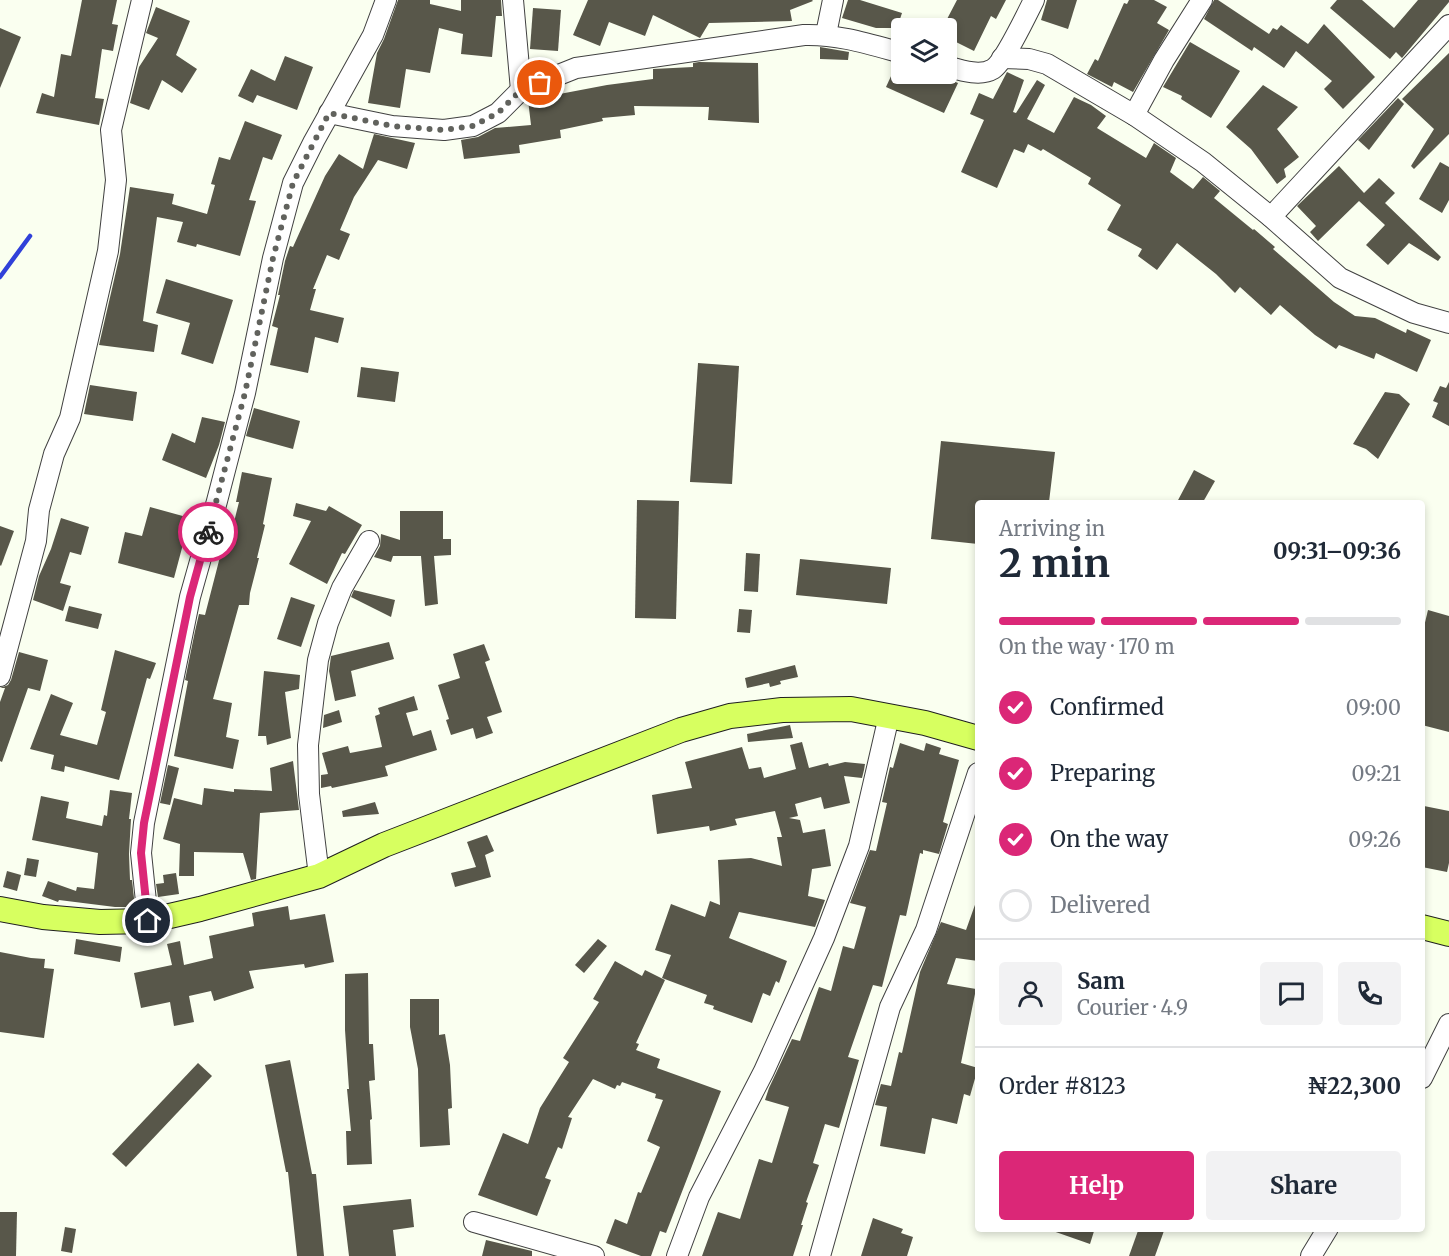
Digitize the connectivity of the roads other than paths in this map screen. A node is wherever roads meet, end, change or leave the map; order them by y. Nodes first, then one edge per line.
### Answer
1 (142, 0) edge
2 (386, 0) edge
3 (513, 0) edge
4 (833, 0) edge
5 (1034, 0) edge
6 (1202, 0) edge
7 (1448, 27) edge
8 (826, 34) junction
9 (891, 50) edge
10 (1002, 58) junction
11 (957, 69) edge
12 (521, 90) junction
13 (329, 113) junction
14 (1134, 115) junction
15 (1271, 217) junction
16 (1449, 323) edge
17 (369, 541) dead end
18 (0, 676) edge
19 (890, 716) junction
20 (975, 737) edge
21 (975, 782) edge
22 (319, 876) junction
23 (0, 909) edge
24 (148, 921) junction
25 (1425, 928) edge
26 (1449, 934) edge
27 (1449, 1024) edge
28 (1425, 1072) edge
29 (474, 1222) dead end
30 (1326, 1232) edge
31 (594, 1256) edge
32 (677, 1256) edge
33 (820, 1256) edge
34 (1311, 1256) edge

1 - 18 street
2 - 13 street
3 - 12 street
4 - 8 street
5 - 10 street
6 - 14 street
7 - 15 street
8 - 9 street
8 - 12 street
10 - 11 street
10 - 14 street
12 - 13 street
13 - 24 street
14 - 15 street
15 - 16 street
17 - 22 street
19 - 20 main road
19 - 22 main road
19 - 32 street
21 - 33 street
22 - 24 main road
23 - 24 main road
25 - 26 main road
27 - 28 street
29 - 31 street
30 - 34 street

